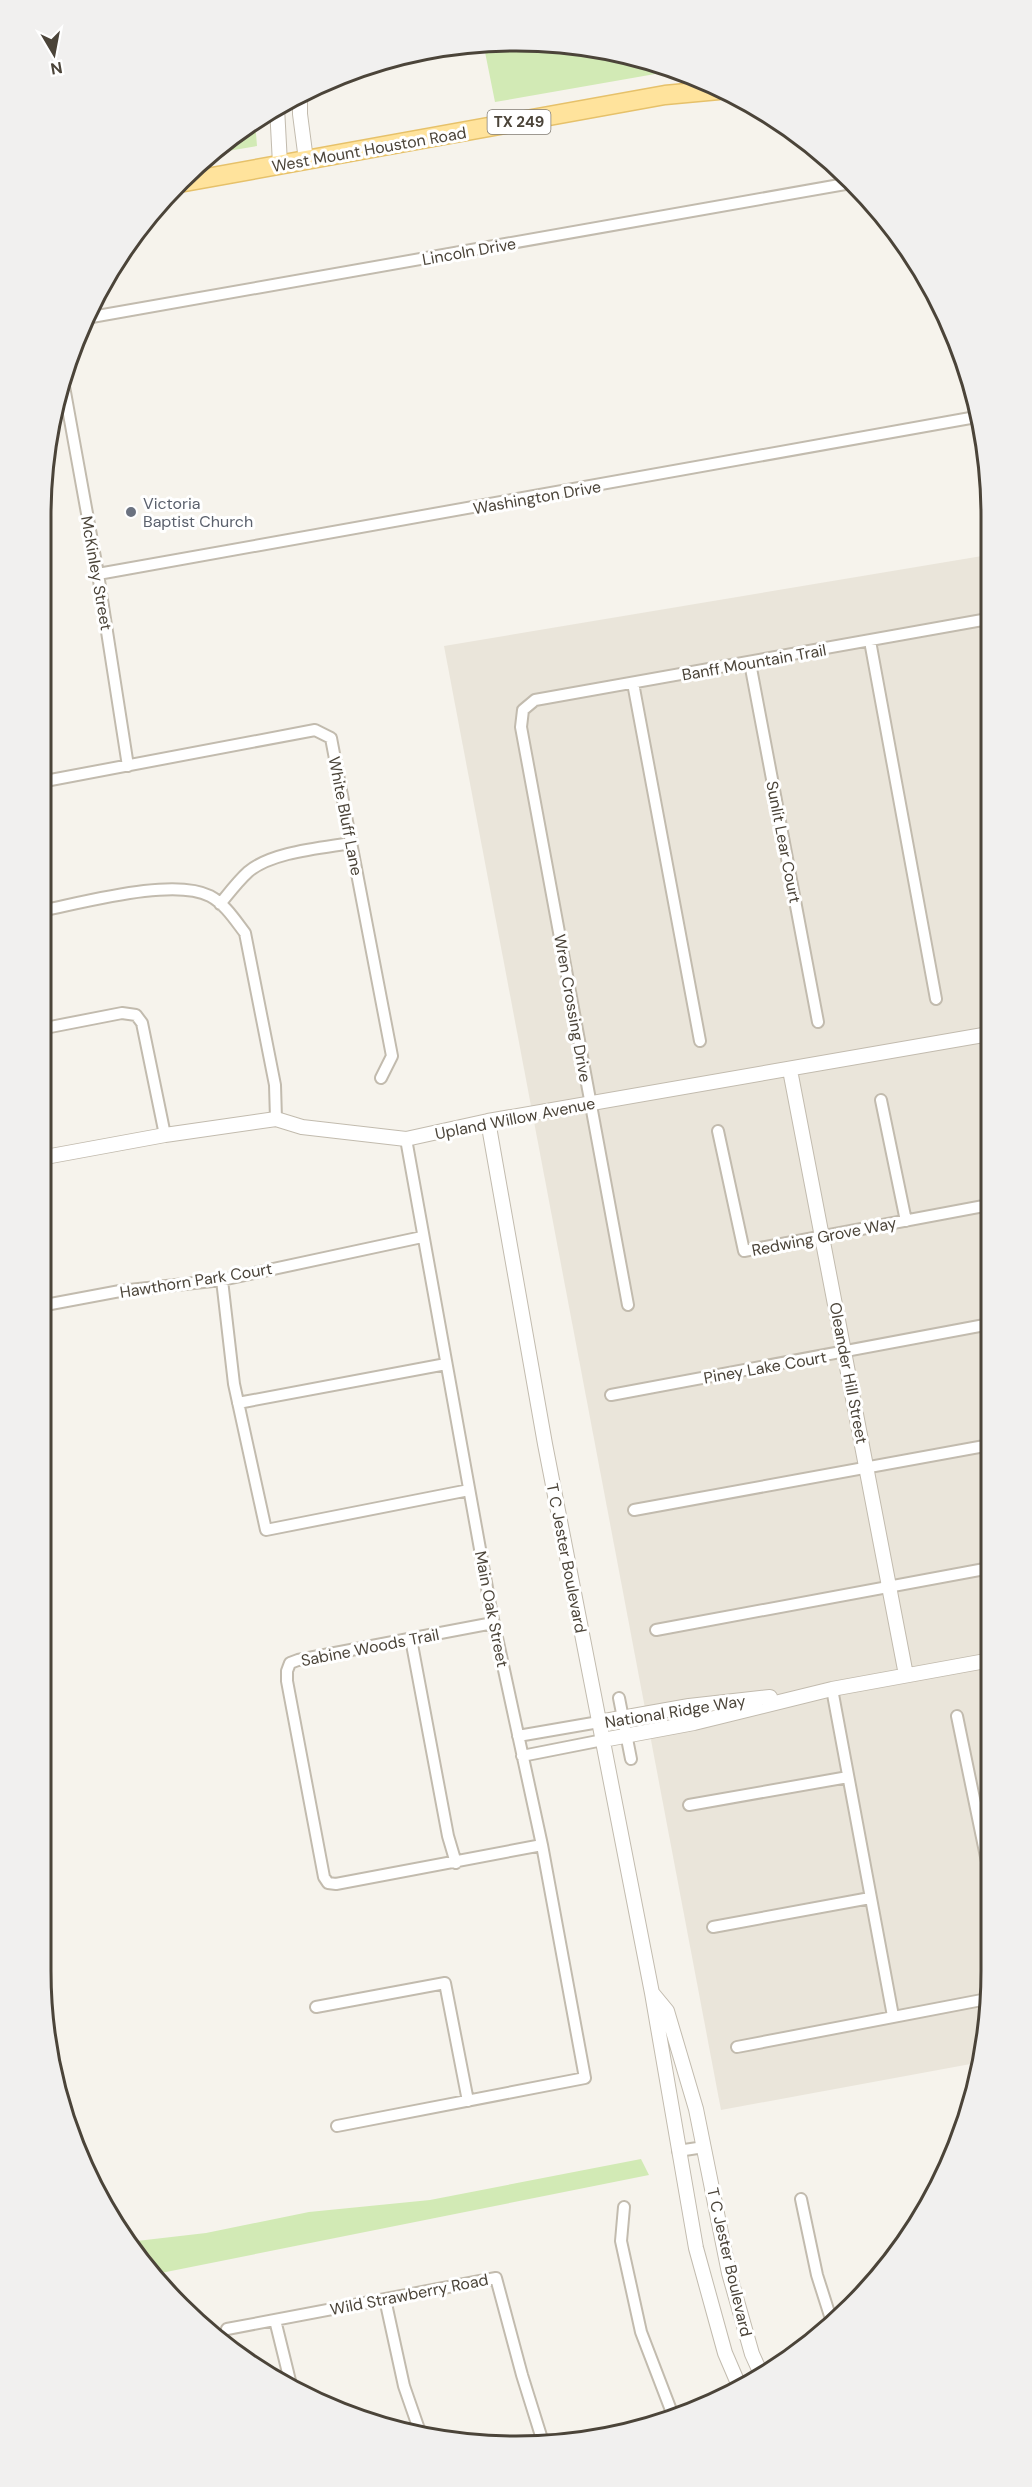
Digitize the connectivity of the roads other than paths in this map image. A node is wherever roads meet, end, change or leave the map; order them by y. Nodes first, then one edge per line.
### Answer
1 (705, 91) edge
2 (300, 104) edge
3 (278, 117) edge
4 (306, 160) junction
5 (280, 164) junction
6 (194, 180) edge
7 (842, 185) edge
8 (96, 316) edge
9 (66, 399) edge
10 (970, 418) edge
11 (98, 574) junction
12 (981, 621) edge
13 (870, 640) junction
14 (750, 663) junction
15 (633, 683) junction
16 (523, 710) joint
17 (128, 766) junction
18 (51, 780) edge
19 (351, 843) junction
20 (220, 904) junction
21 (51, 909) edge
22 (936, 999) dead end
23 (818, 1022) dead end
24 (51, 1027) edge
25 (981, 1035) edge
26 (700, 1041) dead end
27 (790, 1070) junction
28 (381, 1078) dead end
29 (881, 1100) dead end
30 (590, 1103) junction
31 (276, 1119) junction
32 (488, 1121) junction
33 (718, 1131) dead end
34 (165, 1135) junction
35 (405, 1139) junction
36 (51, 1156) edge
37 (981, 1207) edge
38 (906, 1221) junction
39 (823, 1236) junction
40 (422, 1237) junction
41 (222, 1280) junction
42 (51, 1304) edge
43 (628, 1305) dead end
44 (981, 1326) edge
45 (845, 1352) junction
46 (446, 1364) junction
47 (611, 1395) dead end
48 (238, 1403) junction
49 (981, 1447) edge
50 (867, 1468) junction
51 (469, 1490) junction
52 (634, 1510) dead end
53 (981, 1570) edge
54 (889, 1587) junction
55 (494, 1623) junction
56 (656, 1630) dead end
57 (411, 1639) junction
58 (981, 1662) edge
59 (906, 1675) junction
60 (832, 1689) junction
61 (619, 1698) dead end
62 (957, 1716) dead end
63 (623, 1718) junction
64 (599, 1722) junction
65 (627, 1735) junction
66 (518, 1736) junction
67 (603, 1740) junction
68 (522, 1756) junction
69 (631, 1759) dead end
70 (848, 1777) junction
71 (689, 1805) dead end
72 (981, 1832) edge
73 (542, 1845) junction
74 (456, 1863) junction
75 (870, 1898) junction
76 (713, 1927) dead end
77 (652, 1993) junction
78 (980, 2000) edge
79 (316, 2007) dead end
80 (893, 2016) junction
81 (737, 2048) dead end
82 (468, 2101) junction
83 (337, 2126) dead end
84 (704, 2146) junction
85 (678, 2151) junction
86 (801, 2199) dead end
87 (624, 2207) dead end
88 (385, 2299) junction
89 (830, 2315) edge
90 (275, 2319) junction
91 (227, 2329) dead end
92 (758, 2368) edge
93 (289, 2377) edge
94 (737, 2380) edge
95 (671, 2409) edge
96 (418, 2425) edge
97 (541, 2435) edge

1 - 4 main road, West Mount Houston Road / TX 249
2 - 4 street
3 - 5 street
4 - 5 main road, West Mount Houston Road / TX 249
5 - 6 main road, West Mount Houston Road / TX 249
7 - 8 street, Lincoln Drive
9 - 11 street, McKinley Street
10 - 11 street, Washington Drive
11 - 17 street, McKinley Street
12 - 13 street, Banff Mountain Trail
13 - 14 street, Banff Mountain Trail
13 - 22 street
14 - 15 street, Banff Mountain Trail
14 - 23 street, Sunlit Lear Court
15 - 16 street, Banff Mountain Trail
15 - 26 street
16 - 30 street, Wren Crossing Drive
17 - 18 street, White Bluff Lane
17 - 19 street, White Bluff Lane
19 - 20 street
19 - 28 street, White Bluff Lane
20 - 21 street
20 - 31 street
24 - 34 street
25 - 27 street, Upland Willow Avenue
27 - 30 street, Upland Willow Avenue
27 - 39 street, Oleander Hill Street
29 - 38 street
30 - 32 street, Upland Willow Avenue
30 - 43 street, Wren Crossing Drive
31 - 34 street, Upland Willow Avenue
31 - 35 street, Upland Willow Avenue
32 - 35 street, Upland Willow Avenue
32 - 64 street, T C Jester Boulevard
33 - 39 street, Redwing Grove Way
34 - 36 street, Upland Willow Avenue
35 - 40 street, Main Oak Street
37 - 38 street, Redwing Grove Way
38 - 39 street, Redwing Grove Way
39 - 45 street, Oleander Hill Street
40 - 41 street, Hawthorn Park Court
40 - 46 street, Main Oak Street
41 - 42 street, Hawthorn Park Court
41 - 48 street
44 - 45 street, Piney Lake Court
45 - 47 street, Piney Lake Court
45 - 50 street, Oleander Hill Street
46 - 48 street
46 - 51 street, Main Oak Street
48 - 51 street
49 - 50 street
50 - 52 street
50 - 54 street, Oleander Hill Street
51 - 55 street, Main Oak Street
53 - 54 street
54 - 56 street
54 - 59 street, Oleander Hill Street
55 - 57 street, Sabine Woods Trail
55 - 66 street, Main Oak Street
57 - 74 street
57 - 74 street, Sabine Woods Trail
58 - 59 street, National Ridge Way
59 - 60 street, National Ridge Way
60 - 63 street, National Ridge Way
60 - 65 street, National Ridge Way
60 - 70 street
61 - 63 street
62 - 72 street
63 - 64 street, National Ridge Way
63 - 65 street
64 - 66 street, National Ridge Way
64 - 67 street, T C Jester Boulevard
65 - 67 street, National Ridge Way
65 - 69 street
66 - 68 street, Main Oak Street
67 - 68 street, National Ridge Way
67 - 77 street, T C Jester Boulevard
68 - 73 street, Main Oak Street
70 - 71 street
70 - 75 street
73 - 74 street
73 - 82 street, Main Oak Street
75 - 76 street
75 - 80 street
77 - 84 street, T C Jester Boulevard
77 - 85 street, T C Jester Boulevard
78 - 80 street
79 - 82 street
80 - 81 street
82 - 83 street
84 - 85 street
84 - 92 street, T C Jester Boulevard
85 - 94 street, T C Jester Boulevard
86 - 89 street
87 - 95 street
88 - 90 street, Wild Strawberry Road
88 - 96 street
88 - 97 street, Wild Strawberry Road
90 - 91 street, Wild Strawberry Road
90 - 93 street

